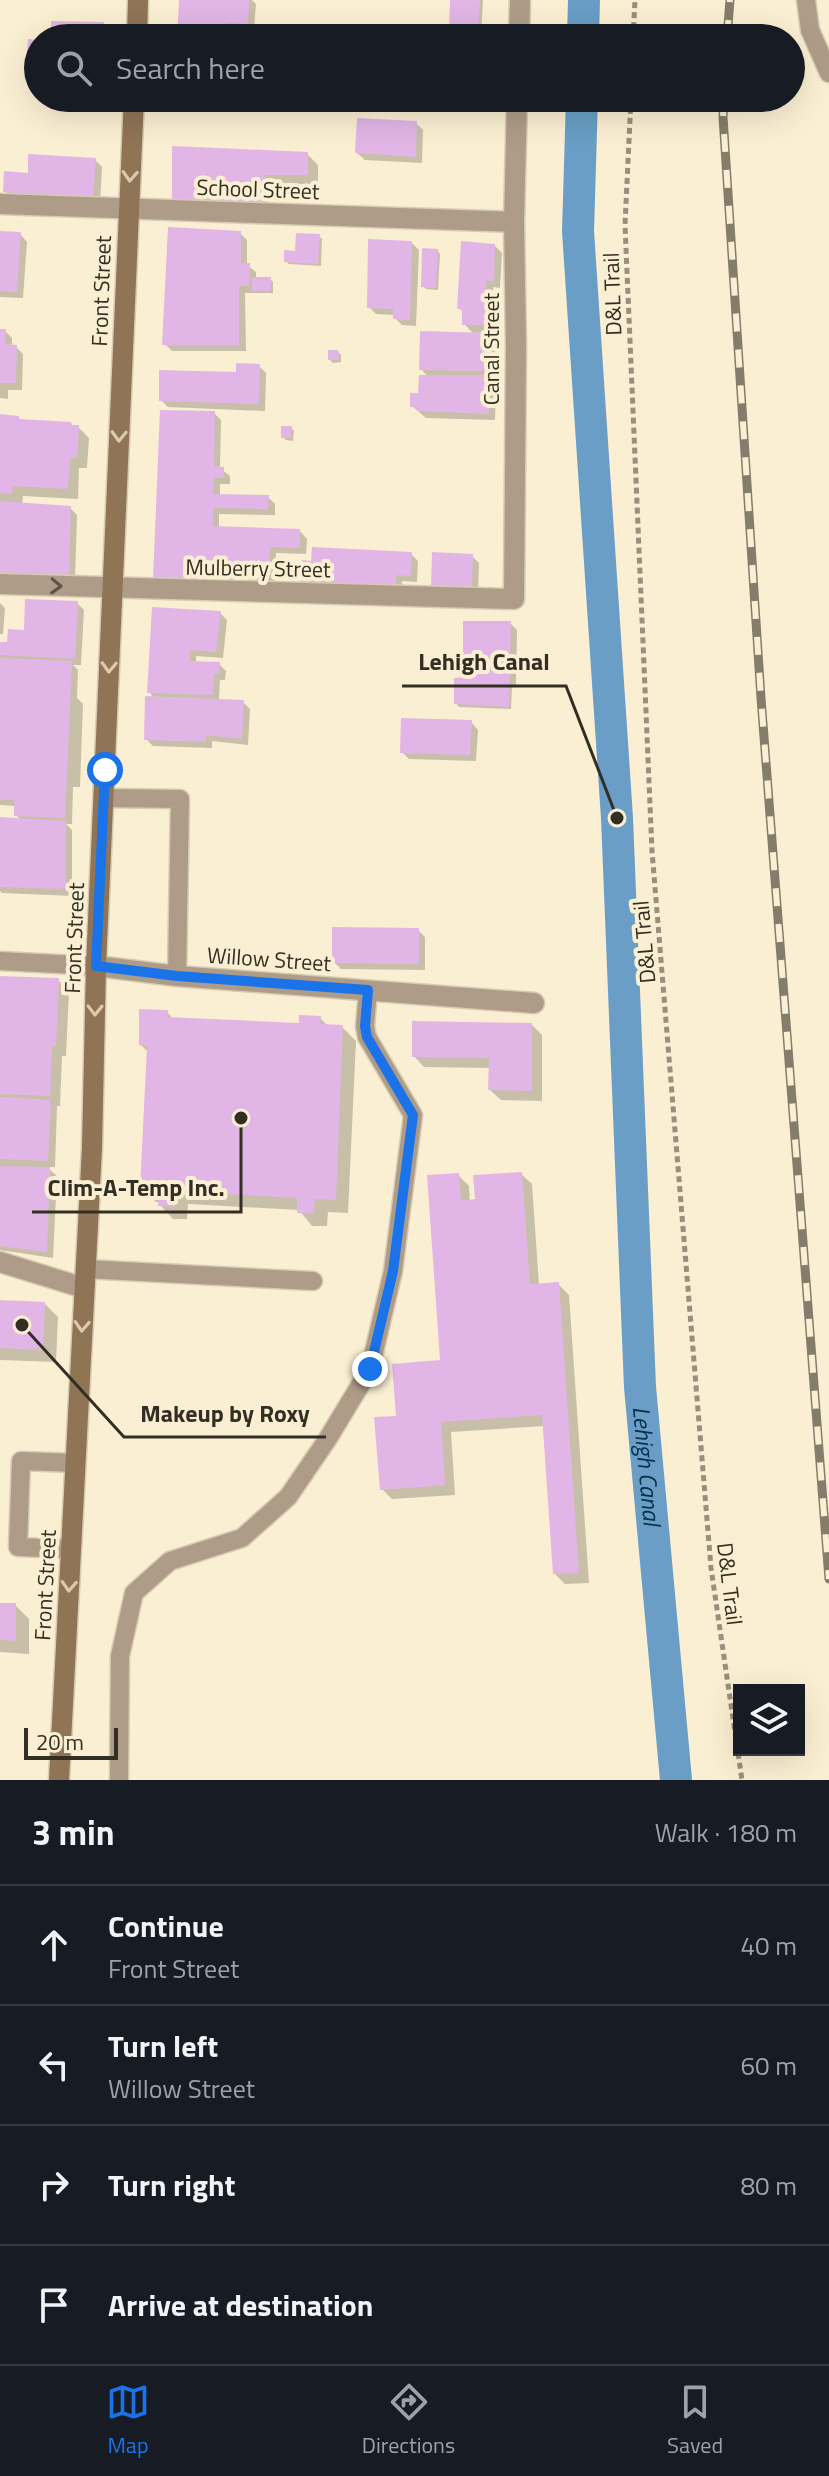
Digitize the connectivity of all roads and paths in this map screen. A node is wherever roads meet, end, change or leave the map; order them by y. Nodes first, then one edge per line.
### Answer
1 (138, 0) edge
2 (520, 0) edge
3 (635, 0) edge
4 (806, 0) edge
5 (137, 24) edge
6 (519, 24) edge
7 (634, 24) edge
8 (829, 73) edge
9 (133, 112) edge
10 (517, 112) edge
11 (630, 112) edge
12 (0, 204) edge
13 (129, 209) junction
14 (514, 222) junction
15 (0, 584) edge
16 (112, 589) junction
17 (514, 599) joint
18 (104, 798) junction
19 (0, 961) edge
20 (96, 966) junction
21 (177, 976) junction
22 (368, 990) junction
23 (534, 1003) dead end
24 (0, 1262) edge
25 (85, 1279) junction
26 (313, 1281) dead end
27 (75, 1463) junction
28 (71, 1549) junction
29 (59, 1780) edge
30 (119, 1780) edge
31 (742, 1780) edge

1 - 5 main road
2 - 6 street
3 - 7 path
4 - 8 lane
9 -> 13 main road, Front Street
10 - 14 street, Canal Street
11 - 31 path, D&L Trail
12 - 13 street, School Street
13 - 14 street, School Street
13 -> 16 main road, Front Street
14 - 17 street, Canal Street
15 -> 16 street, Mulberry Street
16 - 17 street, Mulberry Street
16 -> 18 main road, Front Street
18 - 20 main road, Front Street
18 - 21 lane
19 - 20 lane, Willow Street
20 - 21 street, Willow Street
20 -> 25 main road, Front Street
21 - 22 street, Willow Street
22 - 23 street, Willow Street
22 - 30 lane
24 - 25 street
25 - 26 lane
25 -> 27 main road, Front Street
27 - 28 main road, Front Street
27 - 28 lane
28 -> 29 main road, Front Street

